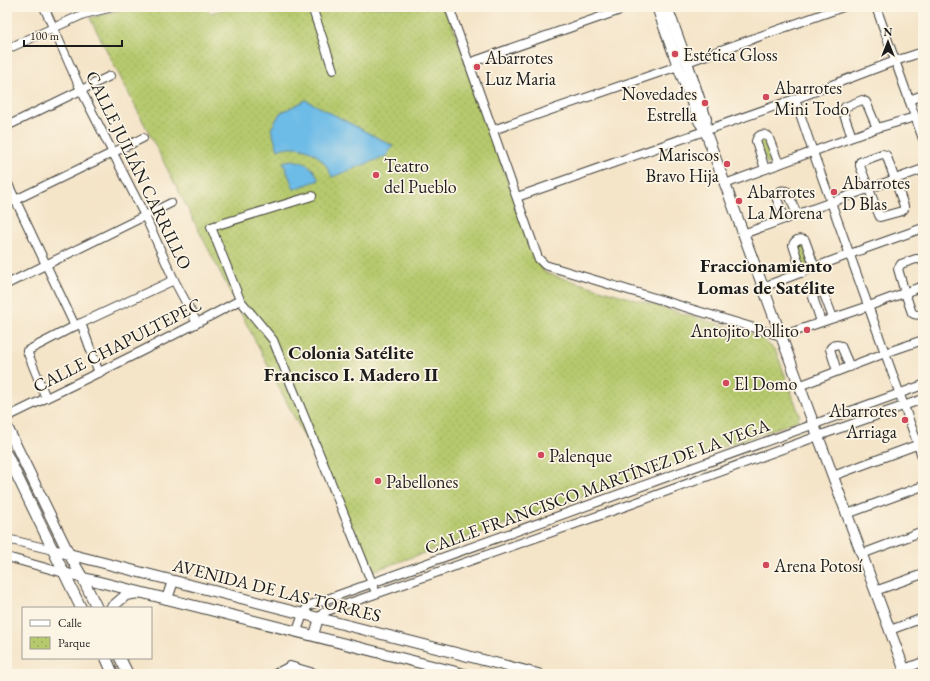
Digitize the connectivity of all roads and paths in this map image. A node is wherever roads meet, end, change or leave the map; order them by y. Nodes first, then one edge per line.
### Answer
1 (44, 7) edge
2 (113, 7) edge
3 (312, 7) edge
4 (449, 7) edge
5 (629, 7) edge
6 (657, 7) edge
7 (667, 7) edge
8 (843, 7) edge
9 (876, 7) edge
10 (53, 28) junction
11 (7, 49) edge
12 (923, 52) edge
13 (895, 61) junction
14 (469, 63) junction
15 (683, 64) junction
16 (333, 70) dead end
17 (110, 76) dead end
18 (81, 90) junction
19 (923, 95) edge
20 (795, 99) junction
21 (909, 100) junction
22 (915, 117) junction
23 (7, 126) edge
24 (878, 128) junction
25 (493, 130) junction
26 (705, 130) junction
27 (852, 137) junction
28 (143, 138) dead end
29 (923, 139) edge
30 (113, 152) junction
31 (813, 152) junction
32 (779, 164) junction
33 (765, 169) junction
34 (923, 169) edge
35 (895, 179) junction
36 (7, 182) edge
37 (725, 184) junction
38 (869, 189) junction
39 (312, 196) dead end
40 (517, 197) junction
41 (16, 200) junction
42 (831, 202) junction
43 (171, 203) dead end
44 (7, 204) edge
45 (797, 215) junction
46 (145, 216) junction
47 (785, 219) junction
48 (923, 228) edge
49 (743, 234) junction
50 (850, 254) junction
51 (923, 262) edge
52 (47, 265) junction
53 (815, 268) junction
54 (802, 273) junction
55 (174, 280) junction
56 (7, 284) edge
57 (923, 286) edge
58 (763, 287) junction
59 (905, 293) junction
60 (240, 300) junction
61 (869, 306) junction
62 (923, 313) edge
63 (833, 318) junction
64 (821, 322) junction
65 (197, 323) junction
66 (78, 325) junction
67 (781, 336) junction
68 (923, 340) edge
69 (885, 354) junction
70 (850, 367) junction
71 (837, 371) junction
72 (99, 373) junction
73 (923, 385) edge
74 (799, 386) junction
75 (900, 394) junction
76 (46, 398) junction
77 (923, 399) edge
78 (904, 405) junction
79 (7, 417) edge
80 (814, 425) junction
81 (7, 427) edge
82 (818, 436) junction
83 (920, 443) edge
84 (7, 455) edge
85 (923, 459) edge
86 (832, 476) junction
87 (923, 486) edge
88 (42, 498) junction
89 (31, 504) junction
90 (847, 514) junction
91 (923, 531) edge
92 (7, 539) edge
93 (53, 550) junction
94 (69, 554) junction
95 (862, 554) junction
96 (7, 557) edge
97 (64, 573) junction
98 (923, 574) edge
99 (82, 577) junction
100 (173, 581) junction
101 (373, 583) junction
102 (876, 591) junction
103 (142, 592) junction
104 (376, 593) junction
105 (167, 599) junction
106 (81, 607) edge
107 (97, 607) edge
108 (112, 607) edge
109 (303, 614) junction
110 (319, 618) junction
111 (923, 618) edge
112 (890, 630) junction
113 (297, 631) junction
114 (314, 635) junction
115 (395, 637) junction
116 (390, 655) junction
117 (106, 659) edge
118 (120, 659) edge
119 (923, 662) edge
120 (905, 672) edge
121 (114, 674) edge
122 (128, 674) edge
123 (275, 674) edge
124 (317, 674) edge
125 (464, 674) edge
126 (538, 674) edge

1 - 10 street, CALLE JULIÁN CARRILLO
2 - 10 street
3 - 16 street
4 - 14 street
5 - 14 street
6 - 15 main road
7 - 15 main road
8 - 15 street
9 - 13 street
10 - 11 street
10 - 18 street, CALLE JULIÁN CARRILLO
12 - 13 street
13 - 20 street
13 - 21 street
14 - 25 street
15 - 25 street
15 - 26 main road
17 - 18 street
18 - 23 street
18 - 30 street, CALLE JULIÁN CARRILLO
19 - 21 street
20 - 26 street
20 - 31 street
21 - 22 street
22 - 24 street
22 - 29 street
24 - 27 street
24 - 27 street
25 - 40 street
26 - 37 main road
26 - 40 street
27 - 31 street
28 - 30 street
30 - 41 street
30 - 46 street, CALLE JULIÁN CARRILLO
31 - 32 street
31 - 42 street
32 - 33 street
32 - 33 street
33 - 37 street
34 - 35 street
35 - 38 street
35 - 38 street
35 - 38 street
36 - 41 street
37 - 49 main road
38 - 42 street
39 - 60 street
40 - 67 street
41 - 44 street
41 - 52 street
42 - 45 street
42 - 50 street
43 - 46 street
45 - 47 street
45 - 47 street
46 - 52 street
46 - 55 street, CALLE JULIÁN CARRILLO
47 - 49 street
48 - 50 street
49 - 58 main road
50 - 53 street
50 - 61 street
51 - 59 street
52 - 56 street
52 - 66 street
53 - 54 street
53 - 54 street
54 - 58 street
55 - 65 street, CALLE JULIÁN CARRILLO
55 - 66 street, CALLE CHAPULTEPEC
57 - 59 street
58 - 67 main road
59 - 61 street
59 - 62 street
60 - 65 street, CALLE CHAPULTEPEC
60 - 101 street
61 - 63 street
61 - 69 street
63 - 64 street
63 - 64 street
64 - 67 street
65 - 72 street, CALLE CHAPULTEPEC
66 - 72 street
66 - 76 street, CALLE CHAPULTEPEC
67 - 74 main road
68 - 69 street
69 - 70 street
69 - 75 street
70 - 71 street
70 - 71 street
71 - 74 street
72 - 76 street, CALLE CHAPULTEPEC
73 - 75 street, CALLE FRANCISCO MARTÍNEZ DE LA VEGA
74 - 80 main road
75 - 78 street
75 - 80 street, CALLE FRANCISCO MARTÍNEZ DE LA VEGA
76 - 79 street, CALLE CHAPULTEPEC
77 - 78 street, CALLE FRANCISCO MARTÍNEZ DE LA VEGA
78 - 82 street, CALLE FRANCISCO MARTÍNEZ DE LA VEGA
78 - 83 street
80 - 82 main road
80 - 101 street, CALLE FRANCISCO MARTÍNEZ DE LA VEGA
81 - 88 main road
82 - 86 main road
82 - 104 street, CALLE FRANCISCO MARTÍNEZ DE LA VEGA
83 - 85 street
83 - 86 street
84 - 89 main road
86 - 90 main road
87 - 90 street
88 - 89 main road
88 - 94 main road
89 - 93 main road
90 - 95 main road
91 - 95 street
92 - 93 street, AVENIDA DE LAS TORRES
93 - 94 main road, AVENIDA DE LAS TORRES
93 - 97 main road
94 - 99 main road
94 - 100 main road, AVENIDA DE LAS TORRES
95 - 102 main road
96 - 97 street, AVENIDA DE LAS TORRES
97 - 99 main road, AVENIDA DE LAS TORRES
97 - 106 main road
98 - 102 street
99 - 103 main road, AVENIDA DE LAS TORRES
99 - 107 main road
100 - 105 main road
100 - 109 main road, AVENIDA DE LAS TORRES
101 - 104 street
101 - 109 street, CALLE FRANCISCO MARTÍNEZ DE LA VEGA
102 - 112 main road
103 - 105 main road, AVENIDA DE LAS TORRES
103 - 108 main road
104 - 110 street, CALLE FRANCISCO MARTÍNEZ DE LA VEGA
105 - 113 main road, AVENIDA DE LAS TORRES
109 - 110 main road, AVENIDA DE LAS TORRES
109 - 113 street
110 - 114 street
110 - 115 main road, AVENIDA DE LAS TORRES
111 - 112 street
112 - 120 main road
113 - 114 main road, AVENIDA DE LAS TORRES
114 - 116 main road, AVENIDA DE LAS TORRES
115 - 116 main road
115 - 126 main road, AVENIDA DE LAS TORRES
116 - 125 main road, AVENIDA DE LAS TORRES
117 - 121 main road
118 - 122 main road
119 - 120 street
123 - 124 street

